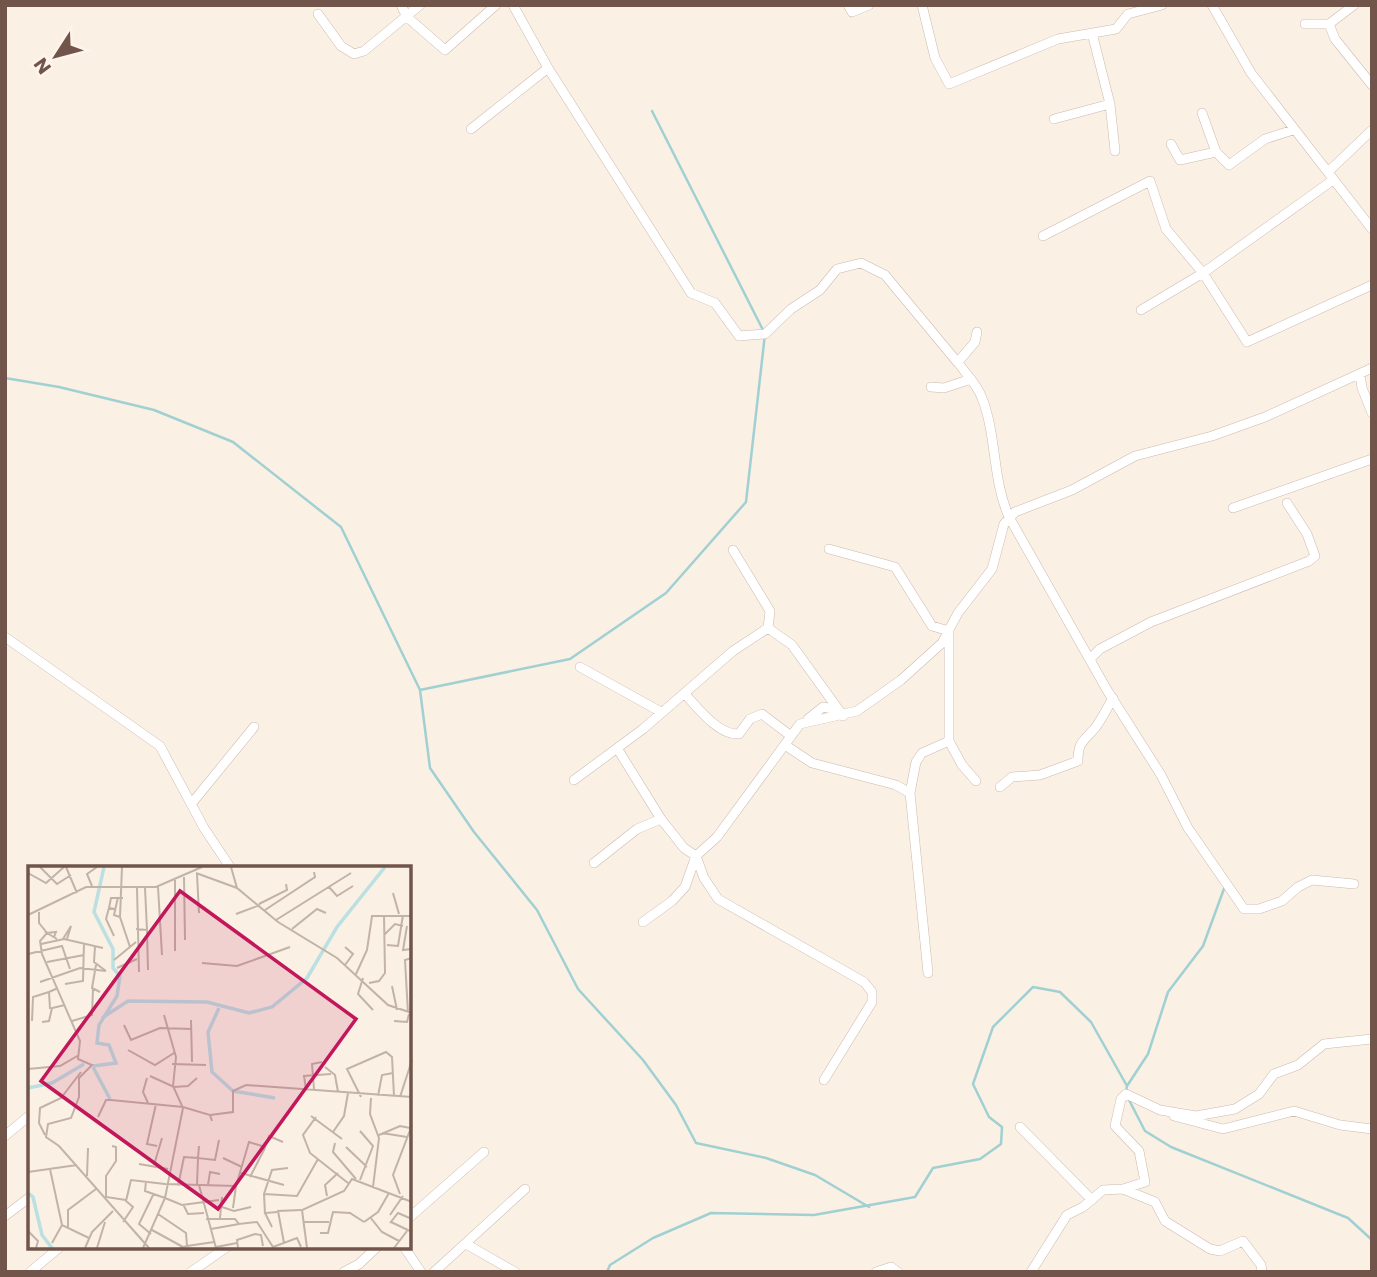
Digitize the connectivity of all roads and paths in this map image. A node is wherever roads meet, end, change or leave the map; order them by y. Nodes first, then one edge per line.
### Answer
1 (401, 5) edge
2 (420, 5) edge
3 (496, 5) edge
4 (513, 5) edge
5 (848, 5) edge
6 (869, 5) edge
7 (922, 5) edge
8 (1162, 5) edge
9 (1212, 5) edge
10 (1354, 5) edge
11 (1126, 10) edge
12 (318, 15) dead end
13 (407, 17) junction
14 (1305, 24) dead end
15 (1329, 24) junction
16 (1092, 33) junction
17 (548, 68) junction
18 (1372, 85) edge
19 (1110, 104) junction
20 (1202, 114) dead end
21 (1054, 119) dead end
22 (471, 129) dead end
23 (1293, 130) junction
24 (1372, 130) edge
25 (1171, 144) dead end
26 (1115, 150) dead end
27 (1216, 152) junction
28 (1331, 176) junction
29 (1372, 229) edge
30 (1043, 236) dead end
31 (1203, 273) junction
32 (1372, 285) edge
33 (1141, 310) dead end
34 (978, 332) dead end
35 (958, 363) junction
36 (1372, 368) edge
37 (1360, 374) junction
38 (971, 379) junction
39 (932, 387) dead end
40 (1372, 413) edge
41 (1372, 459) edge
42 (1287, 503) dead end
43 (1233, 508) dead end
44 (1009, 517) junction
45 (829, 550) dead end
46 (733, 551) dead end
47 (768, 628) junction
48 (949, 631) junction
49 (5, 637) edge
50 (1090, 659) junction
51 (580, 667) dead end
52 (685, 694) junction
53 (1112, 698) junction
54 (661, 712) junction
55 (841, 713) junction
56 (254, 727) dead end
57 (791, 736) junction
58 (949, 741) junction
59 (785, 745) junction
60 (617, 748) junction
61 (574, 780) dead end
62 (975, 781) dead end
63 (1000, 787) dead end
64 (910, 793) junction
65 (192, 803) junction
66 (662, 819) junction
67 (696, 856) junction
68 (594, 863) dead end
69 (229, 866) edge
70 (1354, 884) dead end
71 (643, 922) dead end
72 (928, 973) dead end
73 (1372, 1039) edge
74 (824, 1080) dead end
75 (1168, 1111) junction
76 (28, 1117) edge
77 (1020, 1127) dead end
78 (1372, 1129) edge
79 (5, 1136) edge
80 (484, 1152) dead end
81 (525, 1189) dead end
82 (1123, 1189) junction
83 (28, 1199) edge
84 (1091, 1200) junction
85 (5, 1216) edge
86 (411, 1216) edge
87 (466, 1244) junction
88 (59, 1249) edge
89 (224, 1249) edge
90 (375, 1249) edge
91 (405, 1249) edge
92 (30, 1272) edge
93 (191, 1272) edge
94 (344, 1272) edge
95 (422, 1272) edge
96 (434, 1272) edge
97 (515, 1272) edge
98 (876, 1272) edge
99 (898, 1272) edge
100 (1031, 1272) edge
101 (1262, 1272) edge

1 - 13 street
2 - 13 street
3 - 13 street
4 - 17 street
5 - 6 street
7 - 16 street
8 - 11 street
9 - 23 street
10 - 15 street
11 - 16 street
12 - 13 street
14 - 15 street
15 - 18 street
16 - 19 street
17 - 22 street
17 - 35 street
19 - 21 street
19 - 26 street
20 - 27 street
23 - 27 street
23 - 28 street
24 - 28 street
25 - 27 street
28 - 29 street
28 - 31 street
30 - 31 street
31 - 32 street
31 - 33 street
34 - 35 street
35 - 38 street
36 - 37 street
37 - 40 street
37 - 44 street
38 - 39 street
38 - 44 street
41 - 43 street
42 - 50 street
44 - 48 street
44 - 50 street
45 - 48 street
46 - 47 street
47 - 52 street
47 - 55 street
48 - 55 street
48 - 58 street
49 - 65 street
50 - 53 street
51 - 54 street
52 - 54 street
52 - 57 street
53 - 63 street
53 - 70 street
54 - 60 street
55 - 57 street
56 - 65 street
57 - 59 street
58 - 62 street
58 - 64 street
59 - 64 street
59 - 67 street
60 - 61 street
60 - 66 street
64 - 72 street
65 - 69 street
66 - 67 street
66 - 68 street
67 - 71 street
67 - 74 street
73 - 75 street
75 - 78 street
75 - 82 street
76 - 79 street
77 - 84 street
80 - 86 street
81 - 87 street
82 - 84 street
82 - 101 street
83 - 85 street
84 - 100 street
87 - 96 street
87 - 97 street
88 - 92 street
89 - 93 street
90 - 94 street
91 - 95 street
98 - 99 street

